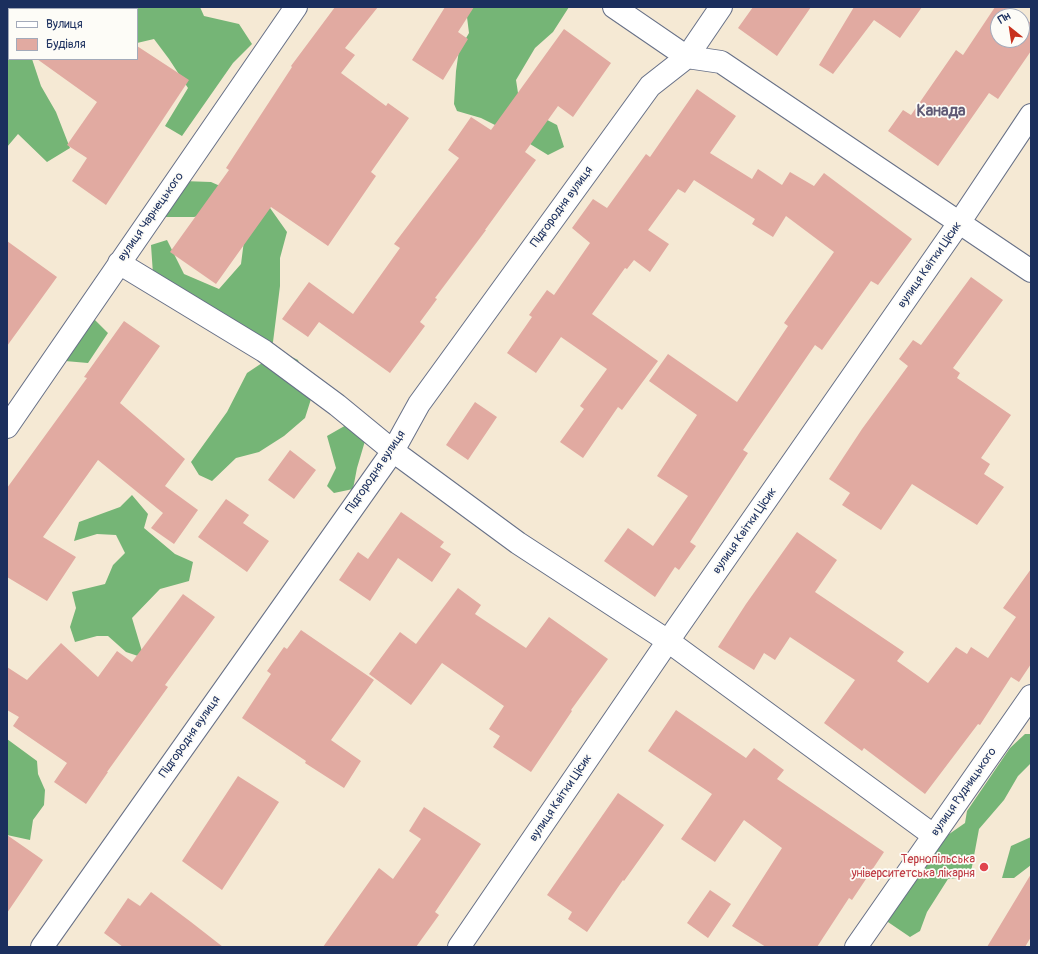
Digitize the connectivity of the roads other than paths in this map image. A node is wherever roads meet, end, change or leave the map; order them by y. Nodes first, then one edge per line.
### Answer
1 (296, 7) edge
2 (614, 7) edge
3 (721, 7) edge
4 (687, 57) junction
5 (1031, 115) edge
6 (959, 223) junction
7 (119, 263) junction
8 (1031, 271) edge
9 (7, 427) edge
10 (393, 451) junction
11 (668, 642) junction
12 (1031, 696) edge
13 (933, 835) junction
14 (42, 947) edge
15 (460, 947) edge
16 (856, 947) edge

1 - 7 street, вулиця Чарнецького
2 - 4 street
3 - 4 street, Підгородня вулиця
4 - 6 street
4 - 10 street, Підгородня вулиця
5 - 6 street, вулиця Квітки Цісик
6 - 8 street
6 - 11 street, вулиця Квітки Цісик
7 - 9 street, вулиця Чарнецького
7 - 10 street
10 - 11 street
10 - 14 street, Підгородня вулиця
11 - 13 street
11 - 15 street, вулиця Квітки Цісик
12 - 13 street, вулиця Рудницького
13 - 16 street, вулиця Рудницького

